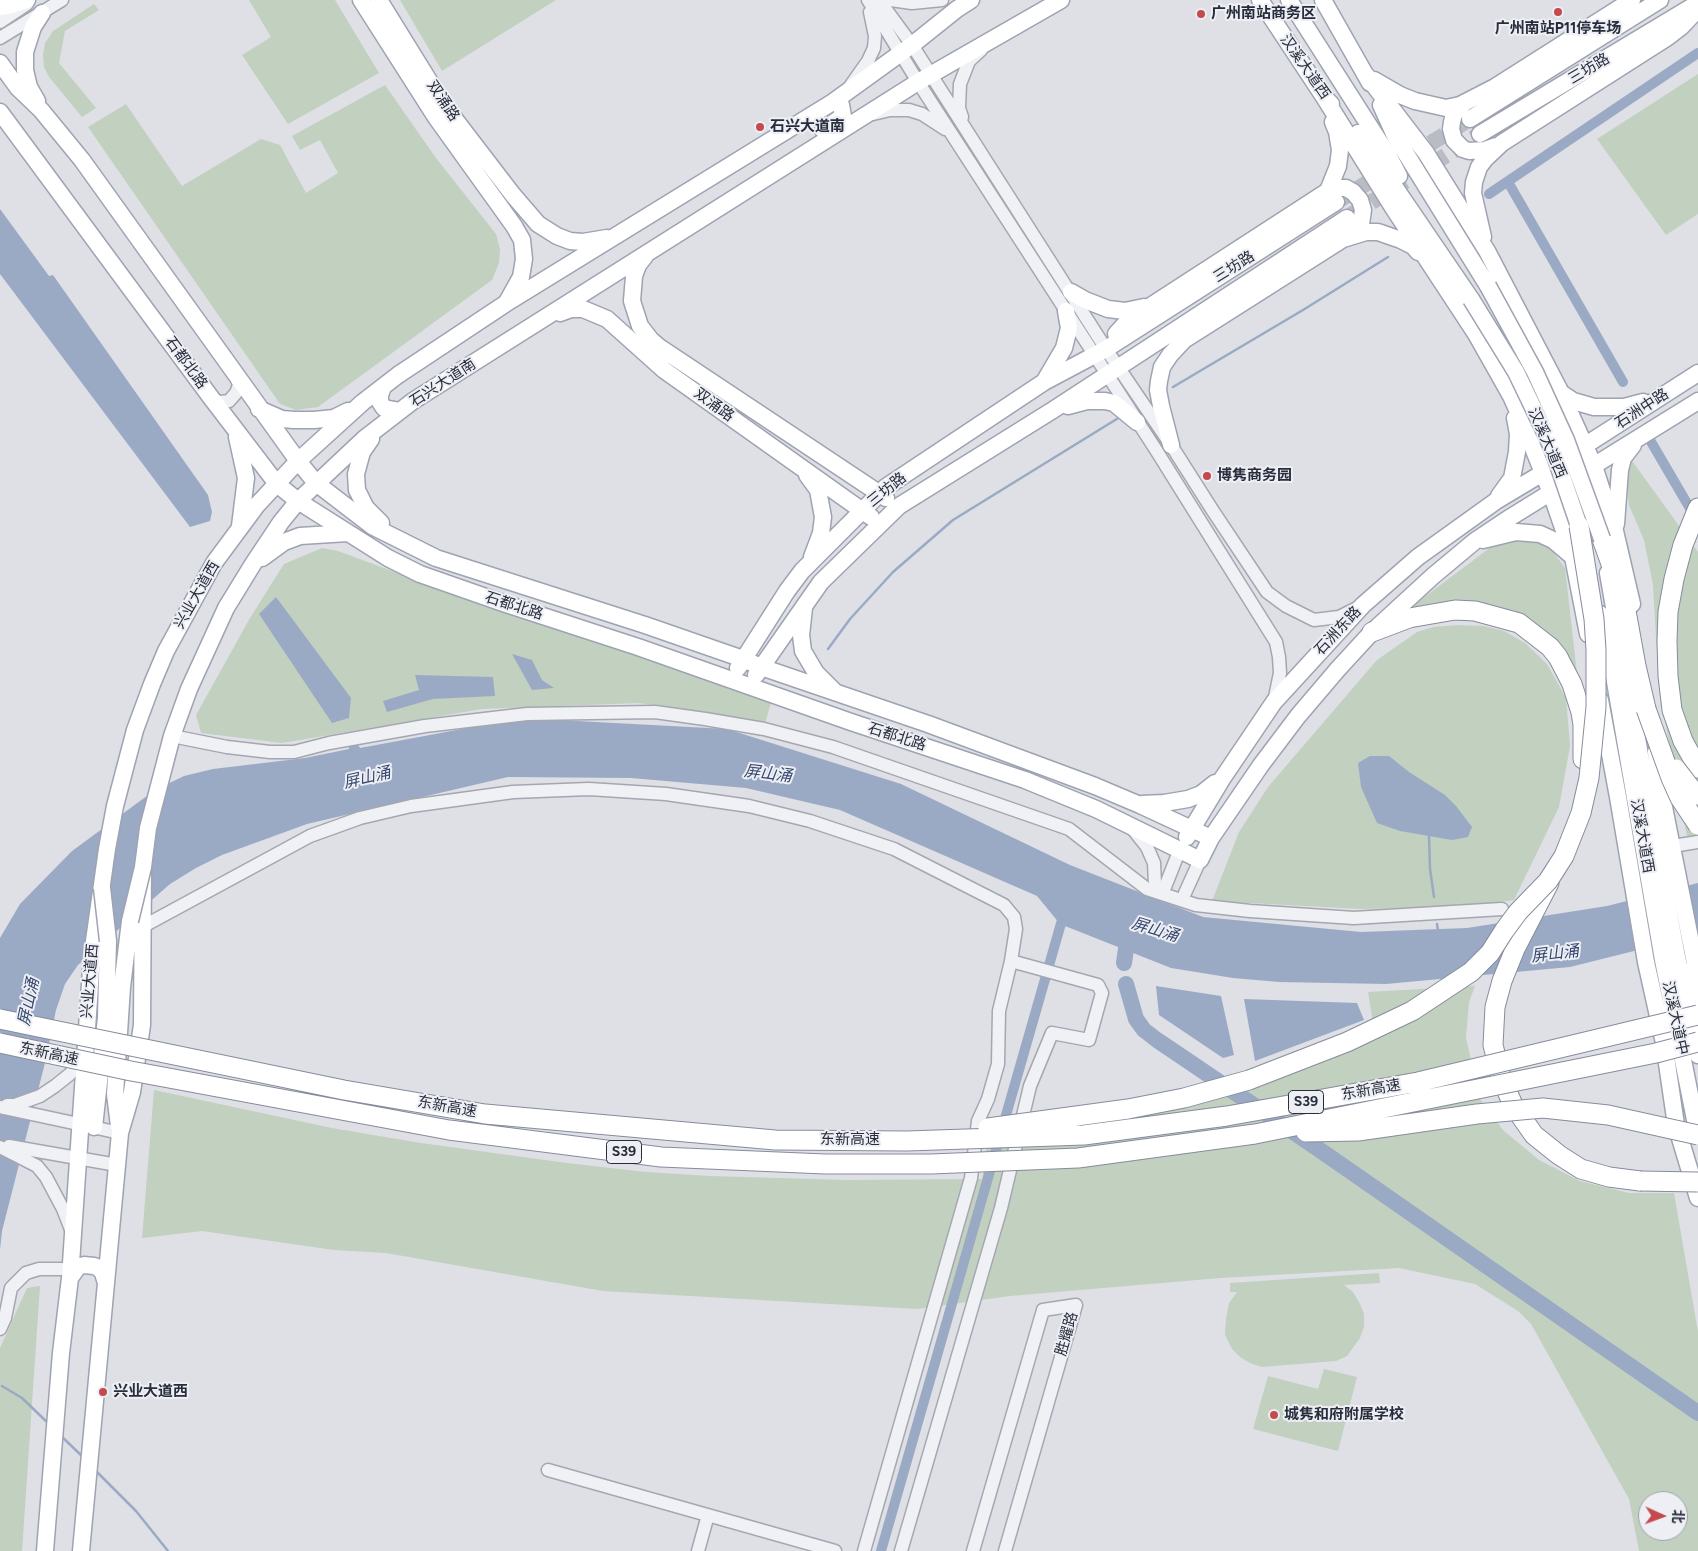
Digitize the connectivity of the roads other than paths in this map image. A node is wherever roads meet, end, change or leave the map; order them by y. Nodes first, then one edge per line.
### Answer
1 (26, 0) edge
2 (62, 0) edge
3 (361, 0) edge
4 (379, 0) edge
5 (868, 0) edge
6 (879, 0) edge
7 (891, 0) edge
8 (942, 0) edge
9 (953, 0) edge
10 (971, 0) edge
11 (1060, 0) edge
12 (1260, 0) edge
13 (1289, 0) edge
14 (1632, 0) edge
15 (1660, 0) edge
16 (1324, 1) edge
17 (1698, 3) edge
18 (0, 6) edge
19 (38, 6) edge
20 (1698, 9) edge
21 (1698, 18) edge
22 (0, 22) edge
23 (0, 38) edge
24 (1668, 38) junction
25 (988, 42) junction
26 (906, 49) junction
27 (0, 63) edge
28 (1366, 75) junction
29 (924, 79) junction
30 (0, 88) edge
31 (18, 88) junction
32 (1324, 97) junction
33 (838, 98) junction
34 (1464, 104) junction
35 (41, 110) junction
36 (0, 112) edge
37 (861, 118) junction
38 (0, 119) edge
39 (1470, 119) tunnel mouth
40 (965, 127) junction
41 (15, 134) junction
42 (1480, 134) tunnel mouth
43 (953, 136) junction
44 (1500, 145) junction
45 (777, 172) junction
46 (1330, 198) junction
47 (1347, 218) tunnel mouth
48 (616, 236) junction
49 (1429, 236) junction
50 (1343, 239) junction
51 (1486, 251) junction
52 (648, 253) junction
53 (1428, 262) junction
54 (1071, 292) junction
55 (505, 304) junction
56 (1154, 304) junction
57 (1066, 311) junction
58 (543, 319) junction
59 (1100, 352) junction
60 (1113, 371) junction
61 (1698, 373) edge
62 (236, 376) junction
63 (1044, 382) junction
64 (383, 387) junction
65 (1510, 396) junction
66 (1564, 398) junction
67 (1657, 398) junction
68 (212, 399) junction
69 (1698, 401) edge
70 (363, 402) junction
71 (259, 409) junction
72 (1054, 410) junction
73 (400, 411) junction
74 (1668, 419) junction
75 (1137, 422) junction
76 (1523, 423) junction
77 (377, 428) junction
78 (236, 430) junction
79 (1639, 438) junction
80 (1165, 445) junction
81 (1586, 446) junction
82 (298, 462) junction
83 (1594, 466) junction
84 (801, 467) junction
85 (1543, 473) junction
86 (316, 483) junction
87 (277, 484) junction
88 (1551, 493) junction
89 (878, 494) junction
90 (298, 501) junction
91 (1496, 501) junction
92 (898, 506) junction
93 (1698, 508) edge
94 (862, 511) junction
95 (880, 523) junction
96 (1464, 524) junction
97 (1579, 526) junction
98 (239, 528) junction
99 (348, 533) junction
100 (1609, 535) junction
101 (1475, 541) junction
102 (408, 545) junction
103 (1573, 557) junction
104 (388, 558) junction
105 (253, 564) junction
106 (805, 568) junction
107 (821, 582) junction
108 (1268, 592) junction
109 (1363, 604) junction
110 (804, 606) junction
111 (1254, 606) junction
112 (645, 625) junction
113 (1372, 632) junction
114 (638, 646) junction
115 (744, 659) junction
116 (761, 667) junction
117 (731, 679) junction
118 (749, 686) junction
119 (836, 694) junction
120 (855, 699) junction
121 (1274, 702) junction
122 (1646, 710) junction
123 (851, 722) junction
124 (172, 736) junction
125 (1242, 750) junction
126 (1260, 765) junction
127 (1698, 768) edge
128 (1222, 778) junction
129 (1103, 789) junction
130 (1698, 797) edge
131 (1140, 804) junction
132 (1096, 809) junction
133 (1698, 825) edge
134 (1131, 826) junction
135 (1192, 829) junction
136 (1211, 838) junction
137 (1698, 842) edge
138 (1673, 846) junction
139 (1180, 850) junction
140 (1564, 856) junction
141 (1200, 860) junction
142 (102, 888) junction
143 (1186, 893) dead end
144 (1502, 909) dead end
145 (138, 921) junction
146 (1691, 948) junction
147 (1662, 959) junction
148 (1011, 961) junction
149 (1698, 978) edge
150 (1698, 1005) edge
151 (1698, 1015) edge
152 (0, 1018) edge
153 (1698, 1042) edge
154 (0, 1043) edge
155 (84, 1055) junction
156 (1698, 1055) edge
157 (0, 1106) edge
158 (87, 1125) junction
159 (120, 1133) junction
160 (1255, 1134) junction
161 (1698, 1135) edge
162 (907, 1141) junction
163 (0, 1145) edge
164 (25, 1154) junction
165 (78, 1158) junction
166 (117, 1165) junction
167 (1698, 1182) edge
168 (1698, 1198) edge
169 (73, 1236) junction
170 (70, 1273) junction
171 (105, 1280) junction
172 (0, 1329) edge
173 (548, 1470) dead end
174 (708, 1515) junction
175 (46, 1551) edge
176 (81, 1551) edge
177 (698, 1551) edge
178 (835, 1551) edge
179 (864, 1551) edge
180 (901, 1551) edge
181 (973, 1551) edge
182 (1005, 1551) edge

1 - 18 main road
2 - 19 street
3 - 55 main road, 双涌路
4 - 48 main road, 双涌路
5 - 26 street
5 - 33 street
6 - 26 street
7 - 8 street
9 - 26 main road
10 - 26 main road, 石兴大道南
11 - 25 main road, 石兴大道南
12 - 32 main road, 汉溪大道西
13 - 49 main road
14 - 34 main road
15 - 39 main road, 三坊路
16 - 28 main road, 汉溪大道西
17 - 42 main road, 三坊路
19 - 22 street
19 - 23 street
19 - 35 main road
20 - 24 main road
21 - 24 main road
24 - 44 main road
25 - 29 main road, 石兴大道南
25 - 40 street
26 - 29 street
26 - 33 main road, 石兴大道南
27 - 31 main road
28 - 34 main road
28 - 51 main road
28 - 100 main road, 汉溪大道西, bridge
29 - 37 main road, 石兴大道南
29 - 40 street
29 - 43 street
30 - 31 main road
31 - 35 main road
32 - 46 main road
32 - 49 main road, 汉溪大道西
32 - 53 main road
33 - 45 main road
33 - 48 main road, 石兴大道南
34 - 44 main road
35 - 62 main road, 石都北路
36 - 41 main road, 石都北路
37 - 43 street
37 - 45 main road, 石兴大道南
38 - 41 main road
40 - 54 street
41 - 68 main road, 石都北路
43 - 57 street
44 - 51 main road
45 - 52 main road, 石兴大道南
46 - 50 main road
46 - 56 main road
46 - 59 main road, 三坊路
47 - 60 main road, 三坊路
48 - 55 main road, 石兴大道南
49 - 97 main road, 汉溪大道西, bridge
50 - 53 main road
50 - 80 main road
51 - 66 main road
52 - 58 main road, 石兴大道南
52 - 89 main road, 双涌路
53 - 65 main road
54 - 56 main road
54 - 59 street
55 - 64 main road, 石兴大道南
56 - 59 main road
57 - 59 street
57 - 63 main road
58 - 73 main road, 石兴大道南
58 - 84 main road, 双涌路
59 - 60 street
59 - 63 main road, 三坊路
60 - 72 main road, 三坊路
60 - 75 street
60 - 80 street
61 - 67 main road, 石洲中路
62 - 68 street
62 - 71 main road, 石都北路
63 - 89 main road, 三坊路
64 - 70 main road, 石兴大道南
64 - 73 main road
65 - 76 main road
65 - 91 main road
66 - 67 main road
66 - 76 main road
66 - 81 main road
67 - 74 main road
67 - 81 main road, 石洲中路
68 - 78 main road, 石都北路
69 - 74 main road, 石洲中路
70 - 71 main road
70 - 82 main road, 石兴大道南
71 - 82 main road, 石都北路
72 - 75 main road
72 - 92 main road, 三坊路
73 - 77 main road, 石兴大道南
74 - 79 main road, 石洲中路
75 - 80 street
76 - 85 main road
77 - 86 main road, 石兴大道南
77 - 102 main road
78 - 87 main road, 石都北路
78 - 98 main road
79 - 83 main road, 石洲中路
79 - 100 main road
80 - 108 street
80 - 111 street
81 - 83 main road
81 - 85 main road, 石洲东路
82 - 86 main road, 石都北路
82 - 87 main road, 石兴大道南
83 - 88 main road, 石洲东路
83 - 100 main road
84 - 94 main road, 双涌路
84 - 106 main road
85 - 88 main road
85 - 91 main road, 石洲东路
86 - 90 main road, 石兴大道南
86 - 102 main road, 石都北路
87 - 90 main road, 石都北路
87 - 98 main road, 兴业大道西
88 - 101 main road, 石洲东路
88 - 103 main road
89 - 92 main road, 双涌路
89 - 94 main road, 三坊路
90 - 99 main road, 石都北路
90 - 105 main road
91 - 96 main road, 石洲东路
92 - 95 main road, 三坊路
93 - 127 highway
94 - 95 main road, 双涌路
94 - 106 main road, 三坊路
95 - 107 main road, 三坊路
96 - 101 main road
96 - 109 main road, 石洲东路
97 - 140 highway, bridge
97 - 147 main road, 汉溪大道西, bridge
98 - 142 main road, 兴业大道西
99 - 104 main road, 石都北路
99 - 105 main road
100 - 122 highway
100 - 138 main road
100 - 147 main road, 汉溪大道西
101 - 103 main road
101 - 113 main road, 石洲东路
102 - 104 main road
102 - 112 main road, 石都北路
103 - 147 main road
104 - 114 main road, 石都北路
105 - 124 main road
106 - 107 main road
106 - 115 main road, 三坊路
107 - 110 main road, 三坊路
108 - 109 street
108 - 111 street
109 - 121 main road, 石洲东路
110 - 116 main road, 三坊路
110 - 119 main road
111 - 121 street
112 - 114 main road
112 - 115 main road, 石都北路
113 - 126 main road, 石洲东路
113 - 140 highway, bridge
114 - 117 main road, 石都北路
115 - 116 main road, 石都北路
115 - 117 main road, 三坊路
116 - 118 main road, 三坊路
116 - 119 main road, 石都北路
117 - 118 main road, 石都北路
118 - 123 main road, 石都北路
119 - 120 main road, 石都北路
120 - 123 main road
120 - 129 main road, 石都北路
121 - 125 main road, 石洲东路
122 - 130 highway, bridge
122 - 133 highway, bridge
123 - 132 main road, 石都北路
124 - 144 street
124 - 145 main road, bridge
125 - 126 main road
125 - 128 main road, 石洲东路
126 - 136 main road, 石洲东路
128 - 131 main road
128 - 135 main road, 石洲东路
129 - 131 main road, 石都北路
129 - 132 main road
131 - 135 main road, 石都北路
132 - 134 main road, 石都北路
134 - 139 main road, 石都北路
134 - 139 street, 石洲东路
135 - 136 main road, 石都北路
135 - 139 main road, 石洲东路
136 - 141 main road, 石洲东路
137 - 138 street
138 - 146 main road
139 - 141 main road, 石都北路
140 - 162 highway, bridge
140 - 167 highway, bridge
141 - 143 street, 石洲东路
142 - 155 main road, 兴业大道西, bridge
142 - 158 main road, bridge
145 - 148 street
145 - 159 main road
146 - 149 main road
146 - 150 main road
147 - 156 main road, 汉溪大道中
147 - 161 main road, 汉溪大道中
147 - 168 main road
148 - 179 street
148 - 180 street
151 - 162 highway, 东新高速 / S39, bridge
152 - 162 highway, 东新高速 / S39, bridge
153 - 160 highway, 东新高速 / S39, bridge
154 - 160 highway, 东新高速 / S39, bridge
155 - 157 street
155 - 158 main road, 兴业大道西
157 - 158 street
158 - 159 street
158 - 165 main road, 兴业大道西
159 - 166 main road
160 - 161 highway, bridge
163 - 164 street
164 - 165 street
164 - 169 street
165 - 166 street
165 - 169 main road, 兴业大道西
166 - 171 main road
169 - 170 main road, 兴业大道西
170 - 171 main road
170 - 172 street
170 - 175 main road, 兴业大道西
171 - 176 main road
173 - 174 street
174 - 177 street
174 - 178 street
181 - 182 street, 胜耀路

